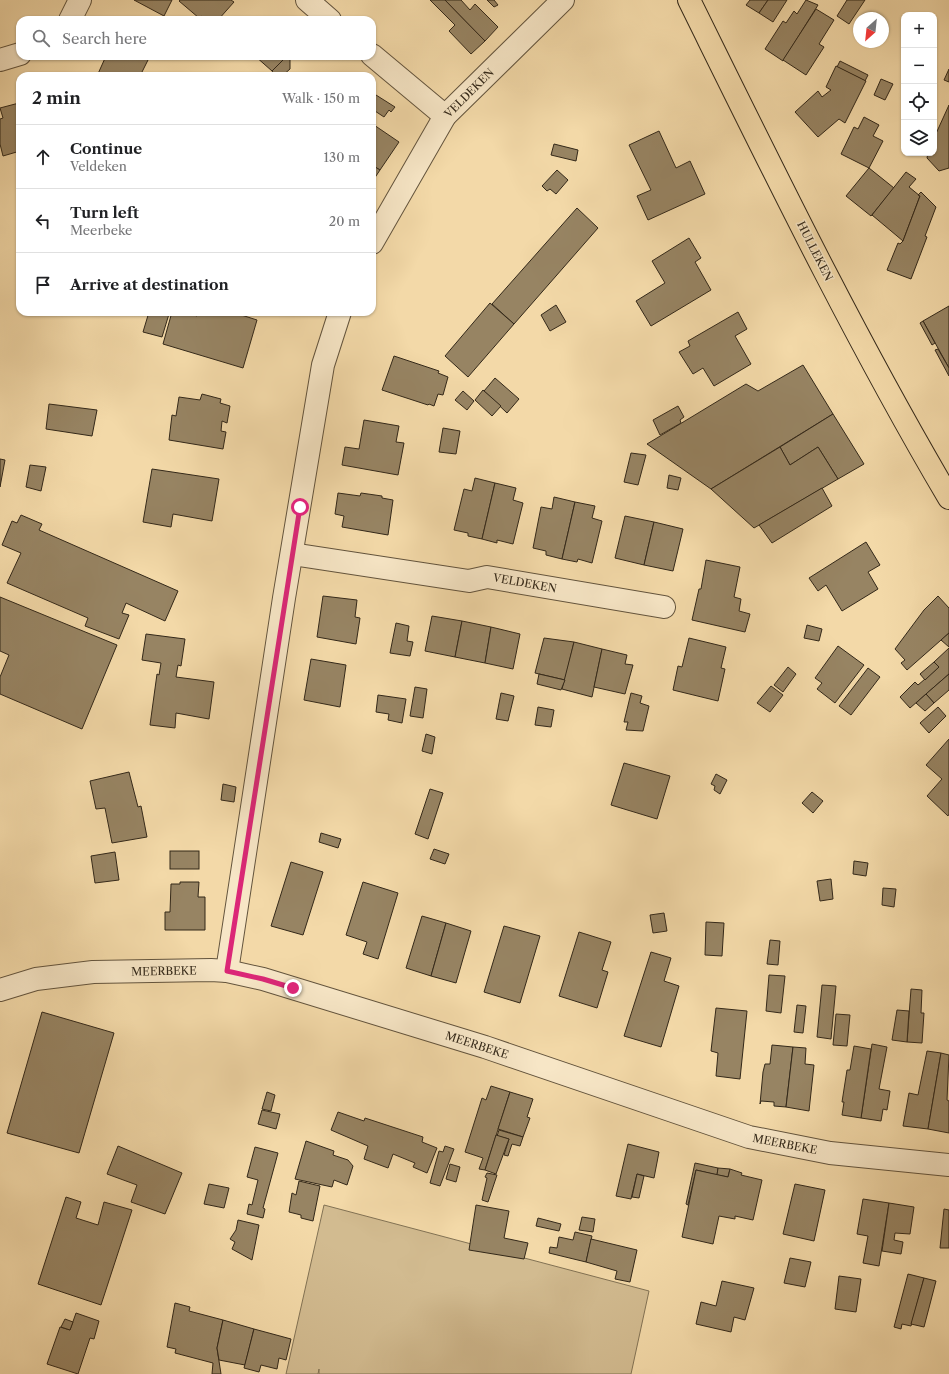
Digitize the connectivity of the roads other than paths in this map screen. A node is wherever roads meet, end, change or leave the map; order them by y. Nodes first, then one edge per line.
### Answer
1 (80, 0) edge
2 (307, 0) edge
3 (563, 0) edge
4 (690, 0) edge
5 (72, 16) edge
6 (325, 16) edge
7 (16, 55) edge
8 (376, 58) edge
9 (0, 60) edge
10 (445, 116) junction
11 (376, 235) edge
12 (339, 316) edge
13 (949, 498) edge
14 (292, 554) junction
15 (664, 607) dead end
16 (227, 971) junction
17 (0, 990) edge
18 (949, 1165) edge

1 - 5 street
2 - 6 street
3 - 10 street, VELDEKEN
4 - 13 main road, HULLEKEN
7 - 9 street
8 - 10 street
10 - 11 street, VELDEKEN
12 - 14 street
14 - 15 street, VELDEKEN
14 - 16 street
16 - 17 street, MEERBEKE
16 - 18 street, MEERBEKE

